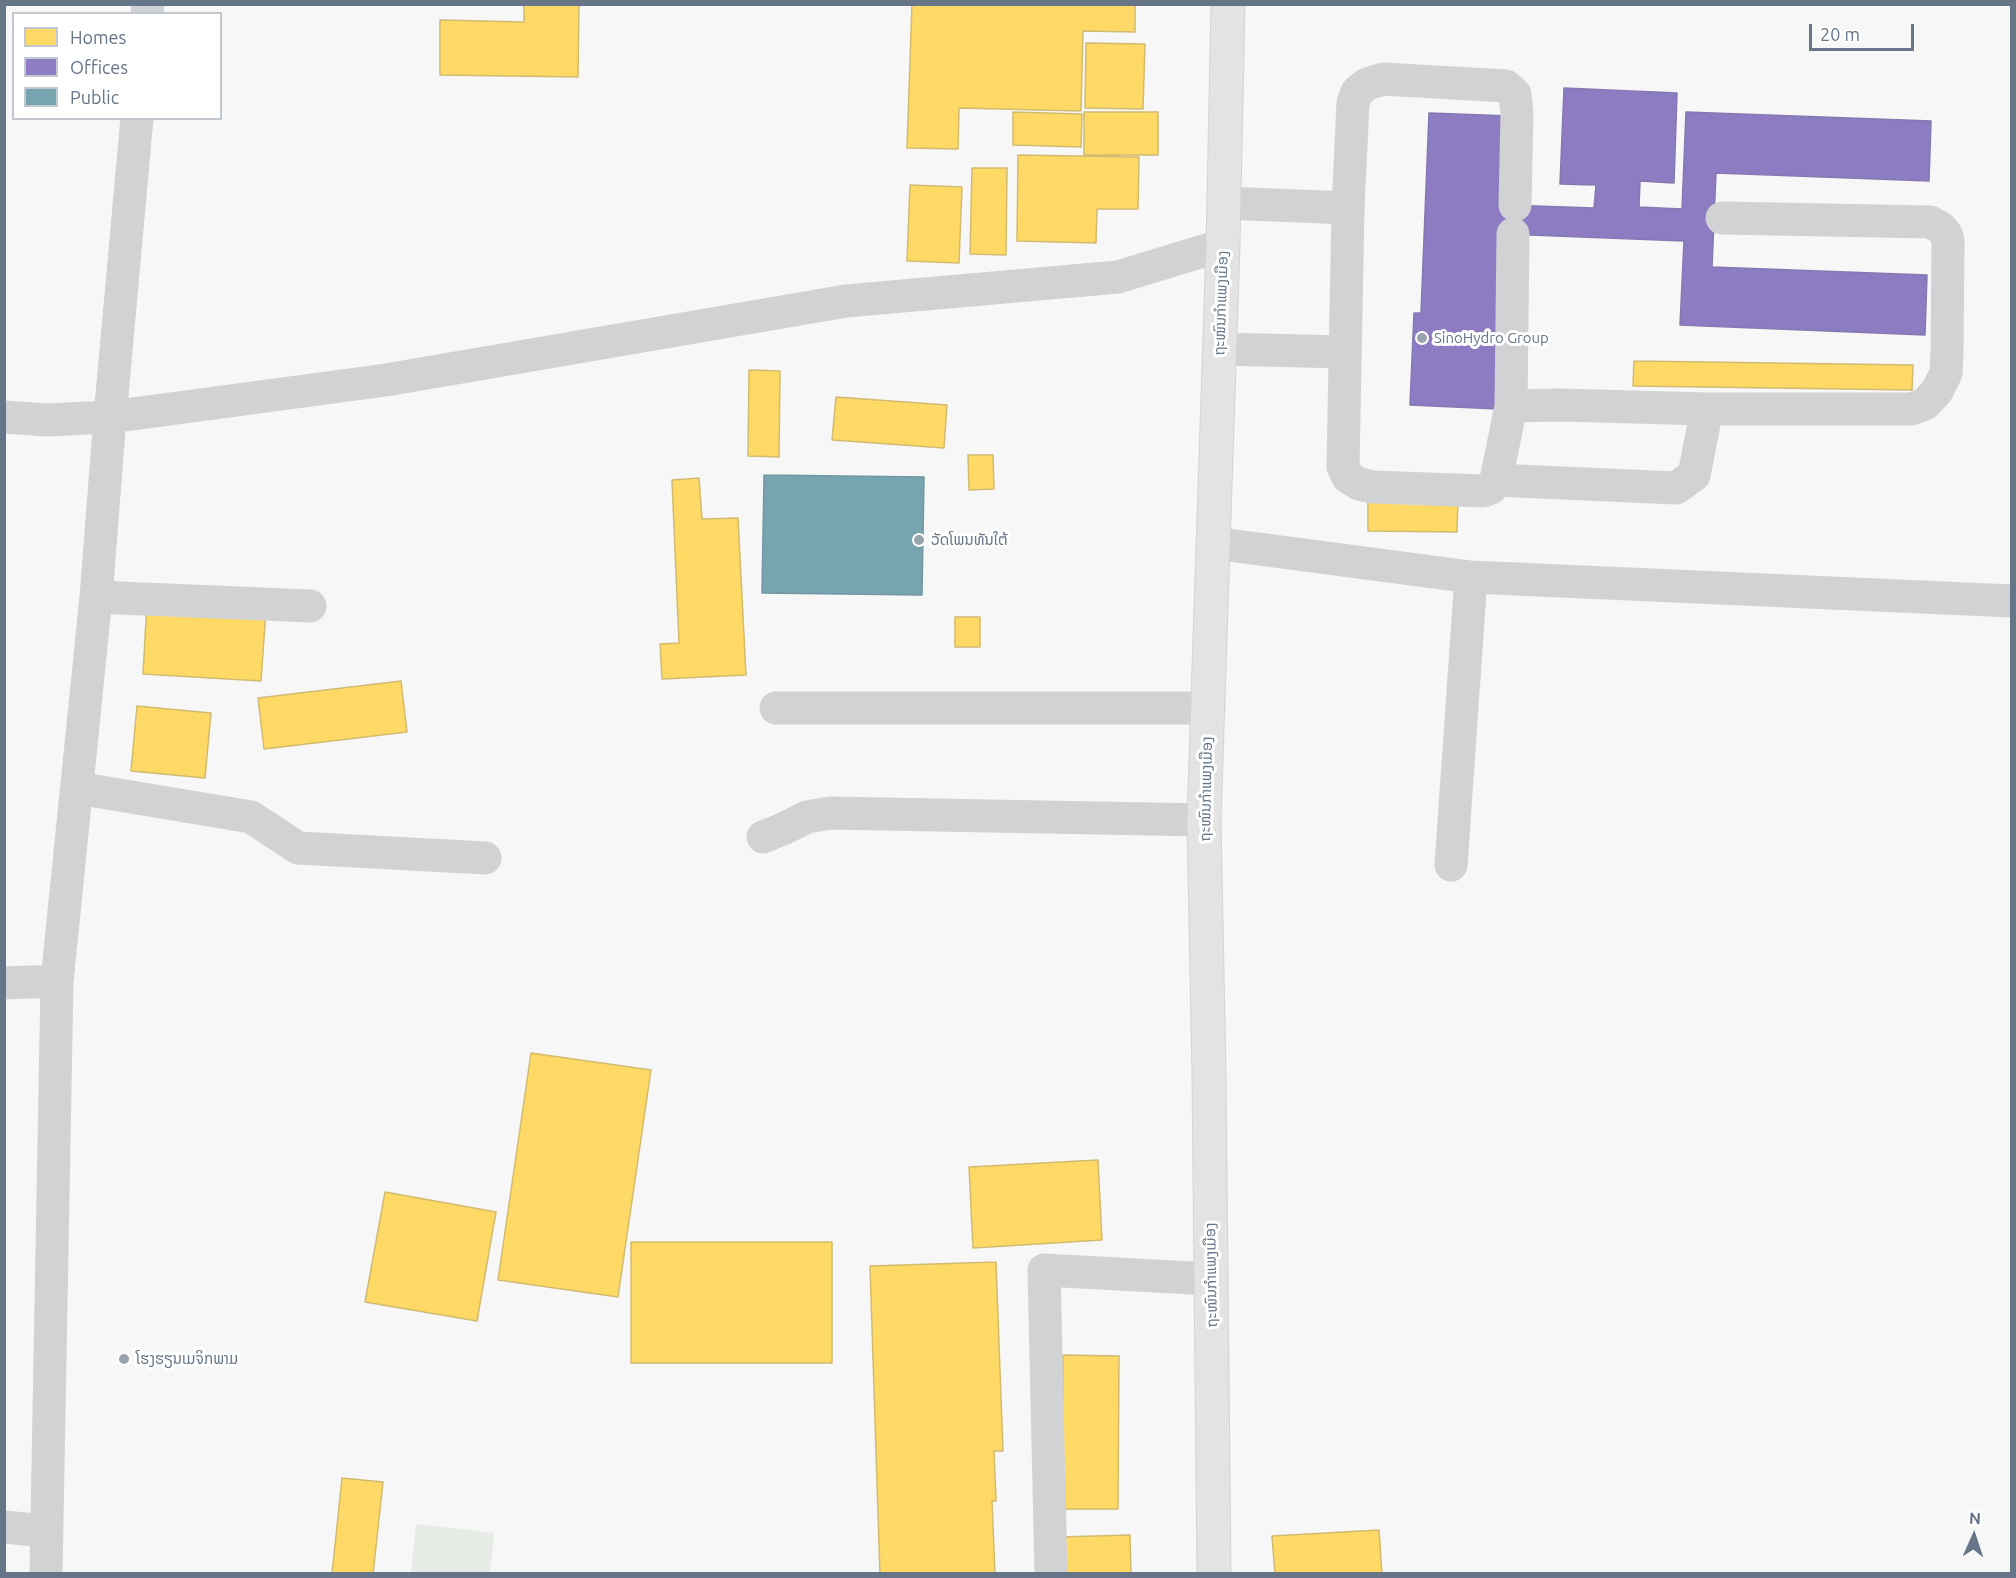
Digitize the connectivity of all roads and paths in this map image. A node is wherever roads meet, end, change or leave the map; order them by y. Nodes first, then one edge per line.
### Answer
1 (1228, 4) edge
2 (137, 120) edge
3 (1224, 203) junction
4 (1347, 208) junction
5 (1722, 219) dead end
6 (1223, 245) junction
7 (1219, 349) junction
8 (1344, 352) junction
9 (1511, 406) junction
10 (1707, 409) junction
11 (4, 417) edge
12 (110, 417) junction
13 (1496, 480) junction
14 (1213, 543) junction
15 (1471, 576) junction
16 (96, 597) junction
17 (2012, 601) edge
18 (310, 606) dead end
19 (776, 708) dead end
20 (1209, 708) junction
21 (77, 788) junction
22 (1204, 820) junction
23 (763, 837) dead end
24 (485, 858) dead end
25 (1451, 866) dead end
26 (57, 981) junction
27 (4, 983) edge
28 (1211, 1279) junction
29 (4, 1527) edge
30 (46, 1531) junction
31 (46, 1574) edge
32 (1052, 1574) edge
33 (1214, 1574) edge

1 - 3 main road, ຖະໜົນກຳແພງເມືອງ
2 - 12 street
3 - 4 street
3 - 6 main road, ຖະໜົນກຳແພງເມືອງ
4 - 8 street
4 - 9 street
5 - 10 street
6 - 7 main road, ຖະໜົນກຳແພງເມືອງ
6 - 12 street
7 - 8 street
7 - 14 main road, ຖະໜົນກຳແພງເມືອງ
8 - 13 street
9 - 10 street
9 - 13 street
10 - 13 street
11 - 12 street
12 - 16 street
14 - 15 street
14 - 20 main road, ຖະໜົນກຳແພງເມືອງ
15 - 17 street
15 - 25 street
16 - 18 street
16 - 21 street
19 - 20 street
20 - 22 main road, ຖະໜົນກຳແພງເມືອງ
21 - 24 street
21 - 26 street
22 - 23 street
22 - 28 main road, ຖະໜົນກຳແພງເມືອງ
26 - 27 street
26 - 30 street
28 - 32 street
28 - 33 main road, ຖະໜົນກຳແພງເມືອງ
29 - 30 street
30 - 31 street

